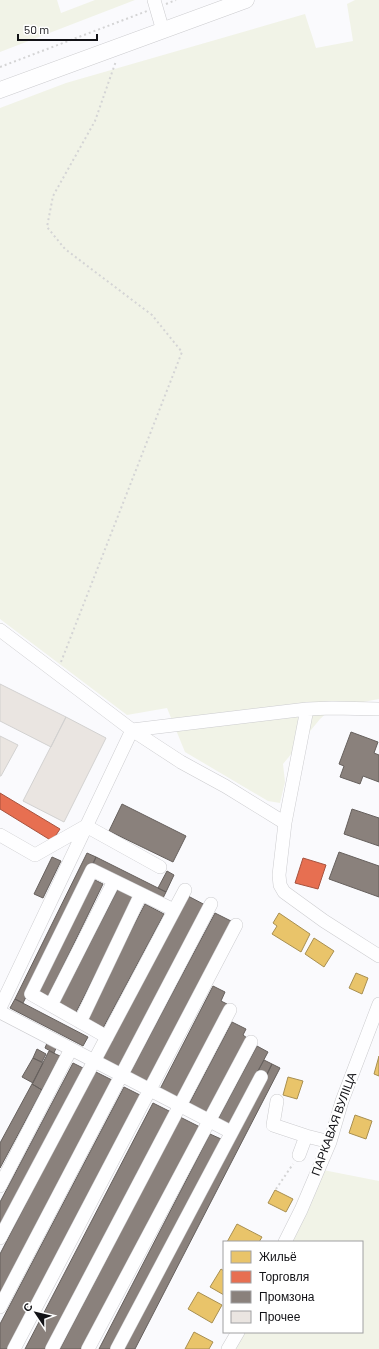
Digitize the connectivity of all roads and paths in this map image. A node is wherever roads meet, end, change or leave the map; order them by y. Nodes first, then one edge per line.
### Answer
1 (176, 0) edge
2 (246, 0) edge
3 (155, 4) edge
4 (163, 31) junction
5 (121, 46) junction
6 (0, 67) edge
7 (0, 90) edge
8 (0, 630) edge
9 (57, 673) junction
10 (307, 709) junction
11 (379, 709) edge
12 (132, 730) junction
13 (285, 823) junction
14 (86, 826) junction
15 (0, 835) edge
16 (160, 867) dead end
17 (114, 881) junction
18 (185, 890) dead end
19 (141, 894) junction
20 (211, 904) dead end
21 (174, 910) junction
22 (236, 925) dead end
23 (379, 956) edge
24 (379, 1004) edge
25 (51, 1005) junction
26 (0, 1008) edge
27 (230, 1010) dead end
28 (0, 1012) edge
29 (80, 1022) junction
30 (107, 1037) junction
31 (251, 1042) dead end
32 (71, 1049) junction
33 (94, 1061) junction
34 (121, 1075) junction
35 (261, 1077) dead end
36 (150, 1090) junction
37 (277, 1101) dead end
38 (180, 1106) junction
39 (209, 1121) junction
40 (231, 1132) junction
41 (306, 1136) junction
42 (330, 1142) junction
43 (299, 1155) joint
44 (0, 1186) edge
45 (276, 1189) dead end
46 (0, 1238) edge
47 (286, 1241) edge
48 (0, 1307) edge
49 (237, 1333) edge
50 (14, 1349) edge
51 (52, 1349) edge
52 (88, 1349) edge
53 (117, 1349) edge
54 (228, 1349) edge

1 - 3 path
2 - 4 main road
3 - 4 street
3 - 6 path
4 - 5 main road
5 - 7 main road
5 - 9 path
8 - 9 street
9 - 12 street
10 - 11 street
10 - 12 street
10 - 13 street
12 - 13 street
12 - 14 street
13 - 23 street
14 - 15 street
14 - 16 street
14 - 26 street
17 - 19 street
17 - 25 street
17 - 25 street
18 - 21 street
19 - 21 street
19 - 29 street
20 - 34 street
21 - 30 street
22 - 36 street
24 - 42 street, ПАРКАВАЯ ВУЛІЦА
25 - 29 street
27 - 38 street
28 - 32 street
29 - 30 street
30 - 33 street
31 - 39 street
32 - 33 street
32 - 44 street
33 - 34 street
33 - 46 street
34 - 36 street
34 - 48 street
35 - 40 street
36 - 38 street
36 - 50 street
37 - 41 street
38 - 39 street
38 - 51 street
39 - 40 street
39 - 52 street
40 - 53 street
41 - 42 street
41 - 43 street
42 - 47 street, ПАРКАВАЯ ВУЛІЦА
43 - 45 path
49 - 54 street

